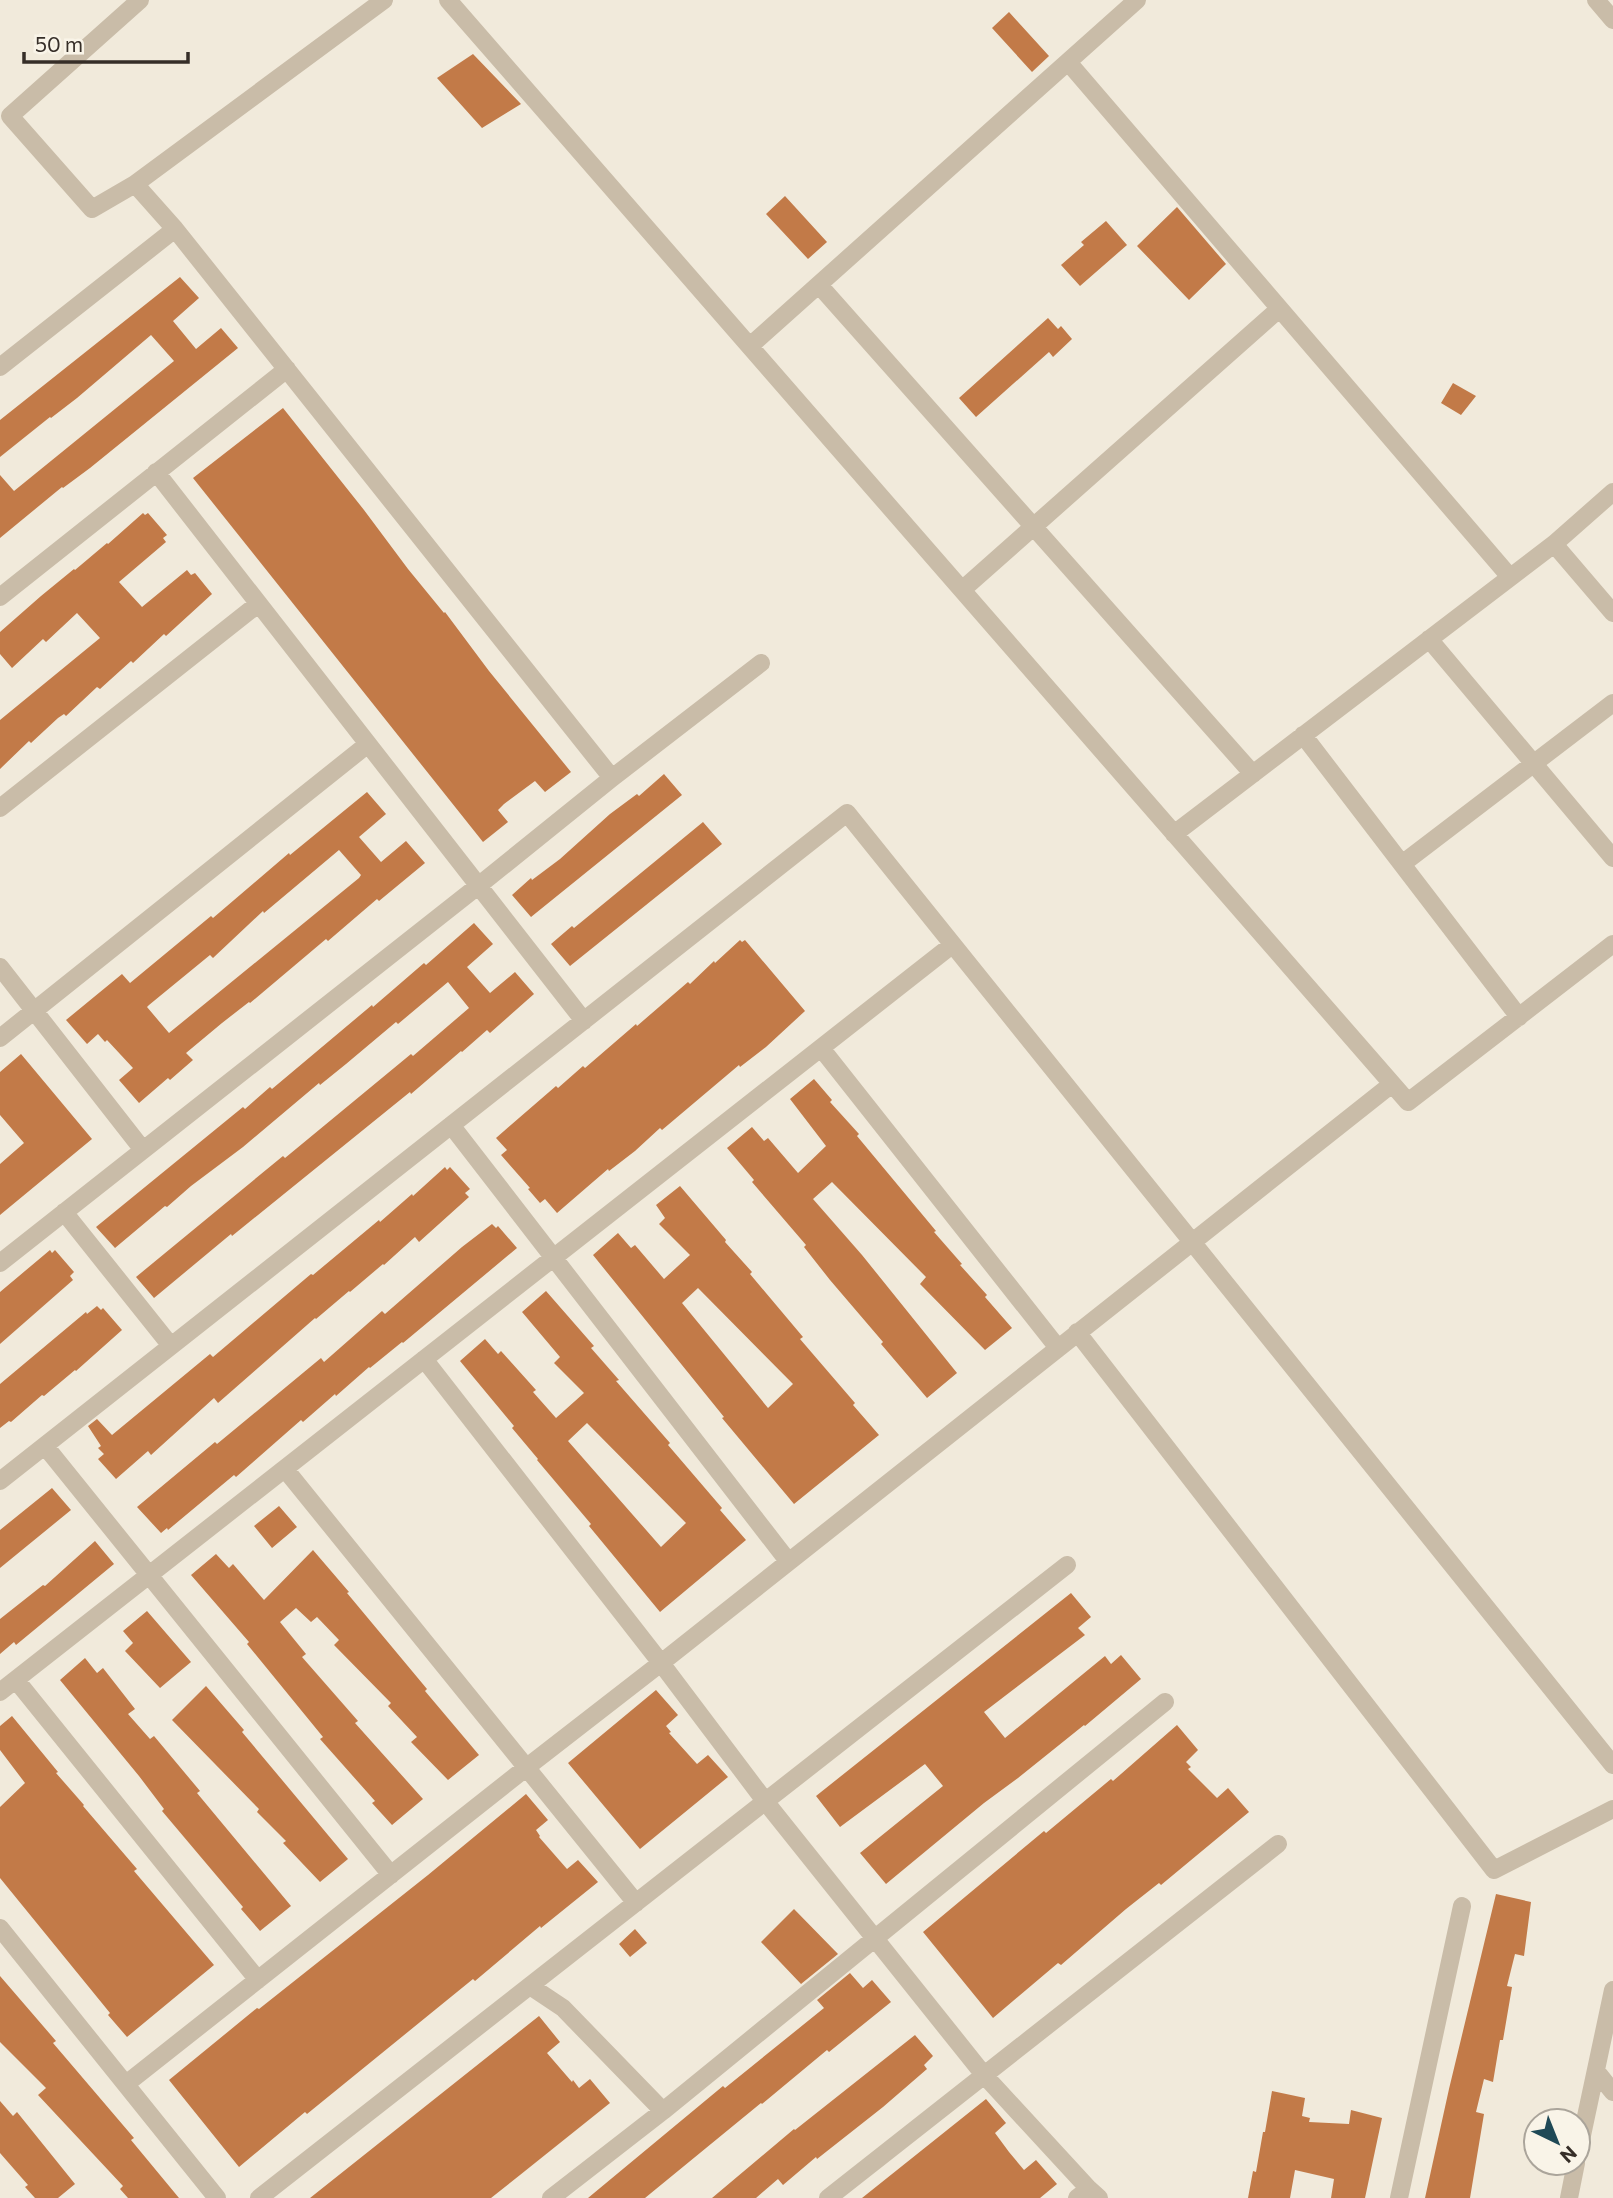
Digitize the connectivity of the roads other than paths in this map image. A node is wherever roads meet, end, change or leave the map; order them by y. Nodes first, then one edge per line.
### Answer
1 (139, 0) edge
2 (384, 0) edge
3 (448, 0) edge
4 (1137, 0) edge
5 (1596, 0) edge
6 (1613, 20) edge
7 (1068, 62) junction
8 (135, 184) junction
9 (175, 229) junction
10 (819, 285) junction
11 (1279, 309) junction
12 (750, 346) junction
13 (0, 367) edge
14 (287, 369) junction
15 (156, 472) junction
16 (1613, 492) edge
17 (1033, 526) junction
18 (1553, 544) junction
19 (1510, 577) junction
20 (962, 590) junction
21 (0, 597) edge
22 (258, 604) junction
23 (1613, 613) edge
24 (1429, 639) junction
25 (761, 663) dead end
26 (1613, 703) edge
27 (1303, 735) junction
28 (368, 744) junction
29 (1534, 764) junction
30 (1252, 774) junction
31 (612, 778) junction
32 (0, 808) edge
33 (1174, 834) junction
34 (1613, 858) edge
35 (1402, 864) junction
36 (478, 886) junction
37 (1613, 944) edge
38 (952, 945) junction
39 (0, 967) edge
40 (34, 1011) junction
41 (1519, 1017) junction
42 (584, 1021) junction
43 (0, 1038) edge
44 (821, 1048) junction
45 (1392, 1084) junction
46 (451, 1125) junction
47 (143, 1150) junction
48 (64, 1212) junction
49 (1192, 1242) junction
50 (554, 1258) junction
51 (0, 1263) edge
52 (1077, 1332) junction
53 (171, 1346) junction
54 (1058, 1348) junction
55 (424, 1359) junction
56 (45, 1446) junction
57 (285, 1469) junction
58 (0, 1481) edge
59 (788, 1561) junction
60 (1067, 1565) dead end
61 (149, 1575) junction
62 (662, 1663) junction
63 (16, 1680) junction
64 (0, 1692) edge
65 (1165, 1702) dead end
66 (1613, 1765) edge
67 (527, 1767) junction
68 (765, 1801) junction
69 (1613, 1809) edge
70 (1278, 1844) dead end
71 (391, 1875) junction
72 (636, 1903) junction
73 (1462, 1906) dead end
74 (0, 1928) edge
75 (876, 1939) junction
76 (258, 1980) junction
77 (530, 1986) junction
78 (1613, 1990) edge
79 (1596, 2071) junction
80 (984, 2075) junction
81 (126, 2084) junction
82 (1613, 2092) edge
83 (1588, 2107) edge
84 (663, 2111) junction
85 (1573, 2177) edge
86 (1088, 2195) edge
87 (217, 2198) edge
88 (259, 2198) edge
89 (551, 2198) edge
90 (828, 2198) edge
91 (1399, 2198) edge
92 (1569, 2198) edge

1 - 8 street
2 - 8 street
3 - 12 street
4 - 7 street
5 - 6 street
7 - 10 street
7 - 11 street
8 - 9 street
9 - 13 street
9 - 14 street
10 - 12 street
10 - 17 street
11 - 17 street
11 - 19 street
12 - 20 street
14 - 15 street
14 - 31 street
15 - 21 street
15 - 22 street
16 - 18 street
17 - 20 street
17 - 30 street
18 - 19 street
18 - 23 street
19 - 24 street
20 - 33 street
22 - 28 street
22 - 32 street
24 - 27 street
24 - 29 street
25 - 31 street
26 - 29 street
27 - 30 street
27 - 35 street
28 - 36 street
28 - 40 street
29 - 34 street
29 - 35 street
30 - 33 street
31 - 36 street
33 - 45 street
35 - 41 street
36 - 42 street
36 - 47 street
37 - 41 street
38 - 42 street
38 - 44 street
38 - 49 street
39 - 40 street
40 - 43 street
40 - 47 street
41 - 45 street
42 - 46 street
44 - 50 street
44 - 54 street
45 - 49 street
46 - 50 street
46 - 53 street
47 - 48 street
48 - 51 street
48 - 53 street
49 - 52 street
49 - 66 street
50 - 55 street
50 - 59 street
52 - 54 street
52 - 69 street
53 - 56 street
54 - 59 street
55 - 57 street
55 - 62 street
56 - 58 street
56 - 61 street
57 - 61 street
57 - 67 street
59 - 62 street
60 - 68 street
61 - 63 street
61 - 71 street
62 - 67 street
62 - 68 street
63 - 64 street
63 - 76 street
65 - 75 street
67 - 71 street
67 - 72 street
68 - 72 street
68 - 75 street
70 - 80 street
71 - 76 street
72 - 77 street
73 - 91 street
74 - 81 street
75 - 80 street
75 - 84 street
76 - 81 street
77 - 84 street
77 - 88 street
78 - 79 street
79 - 82 street
79 - 83 street
80 - 86 street
80 - 90 street
81 - 87 street
84 - 89 street
85 - 92 street

